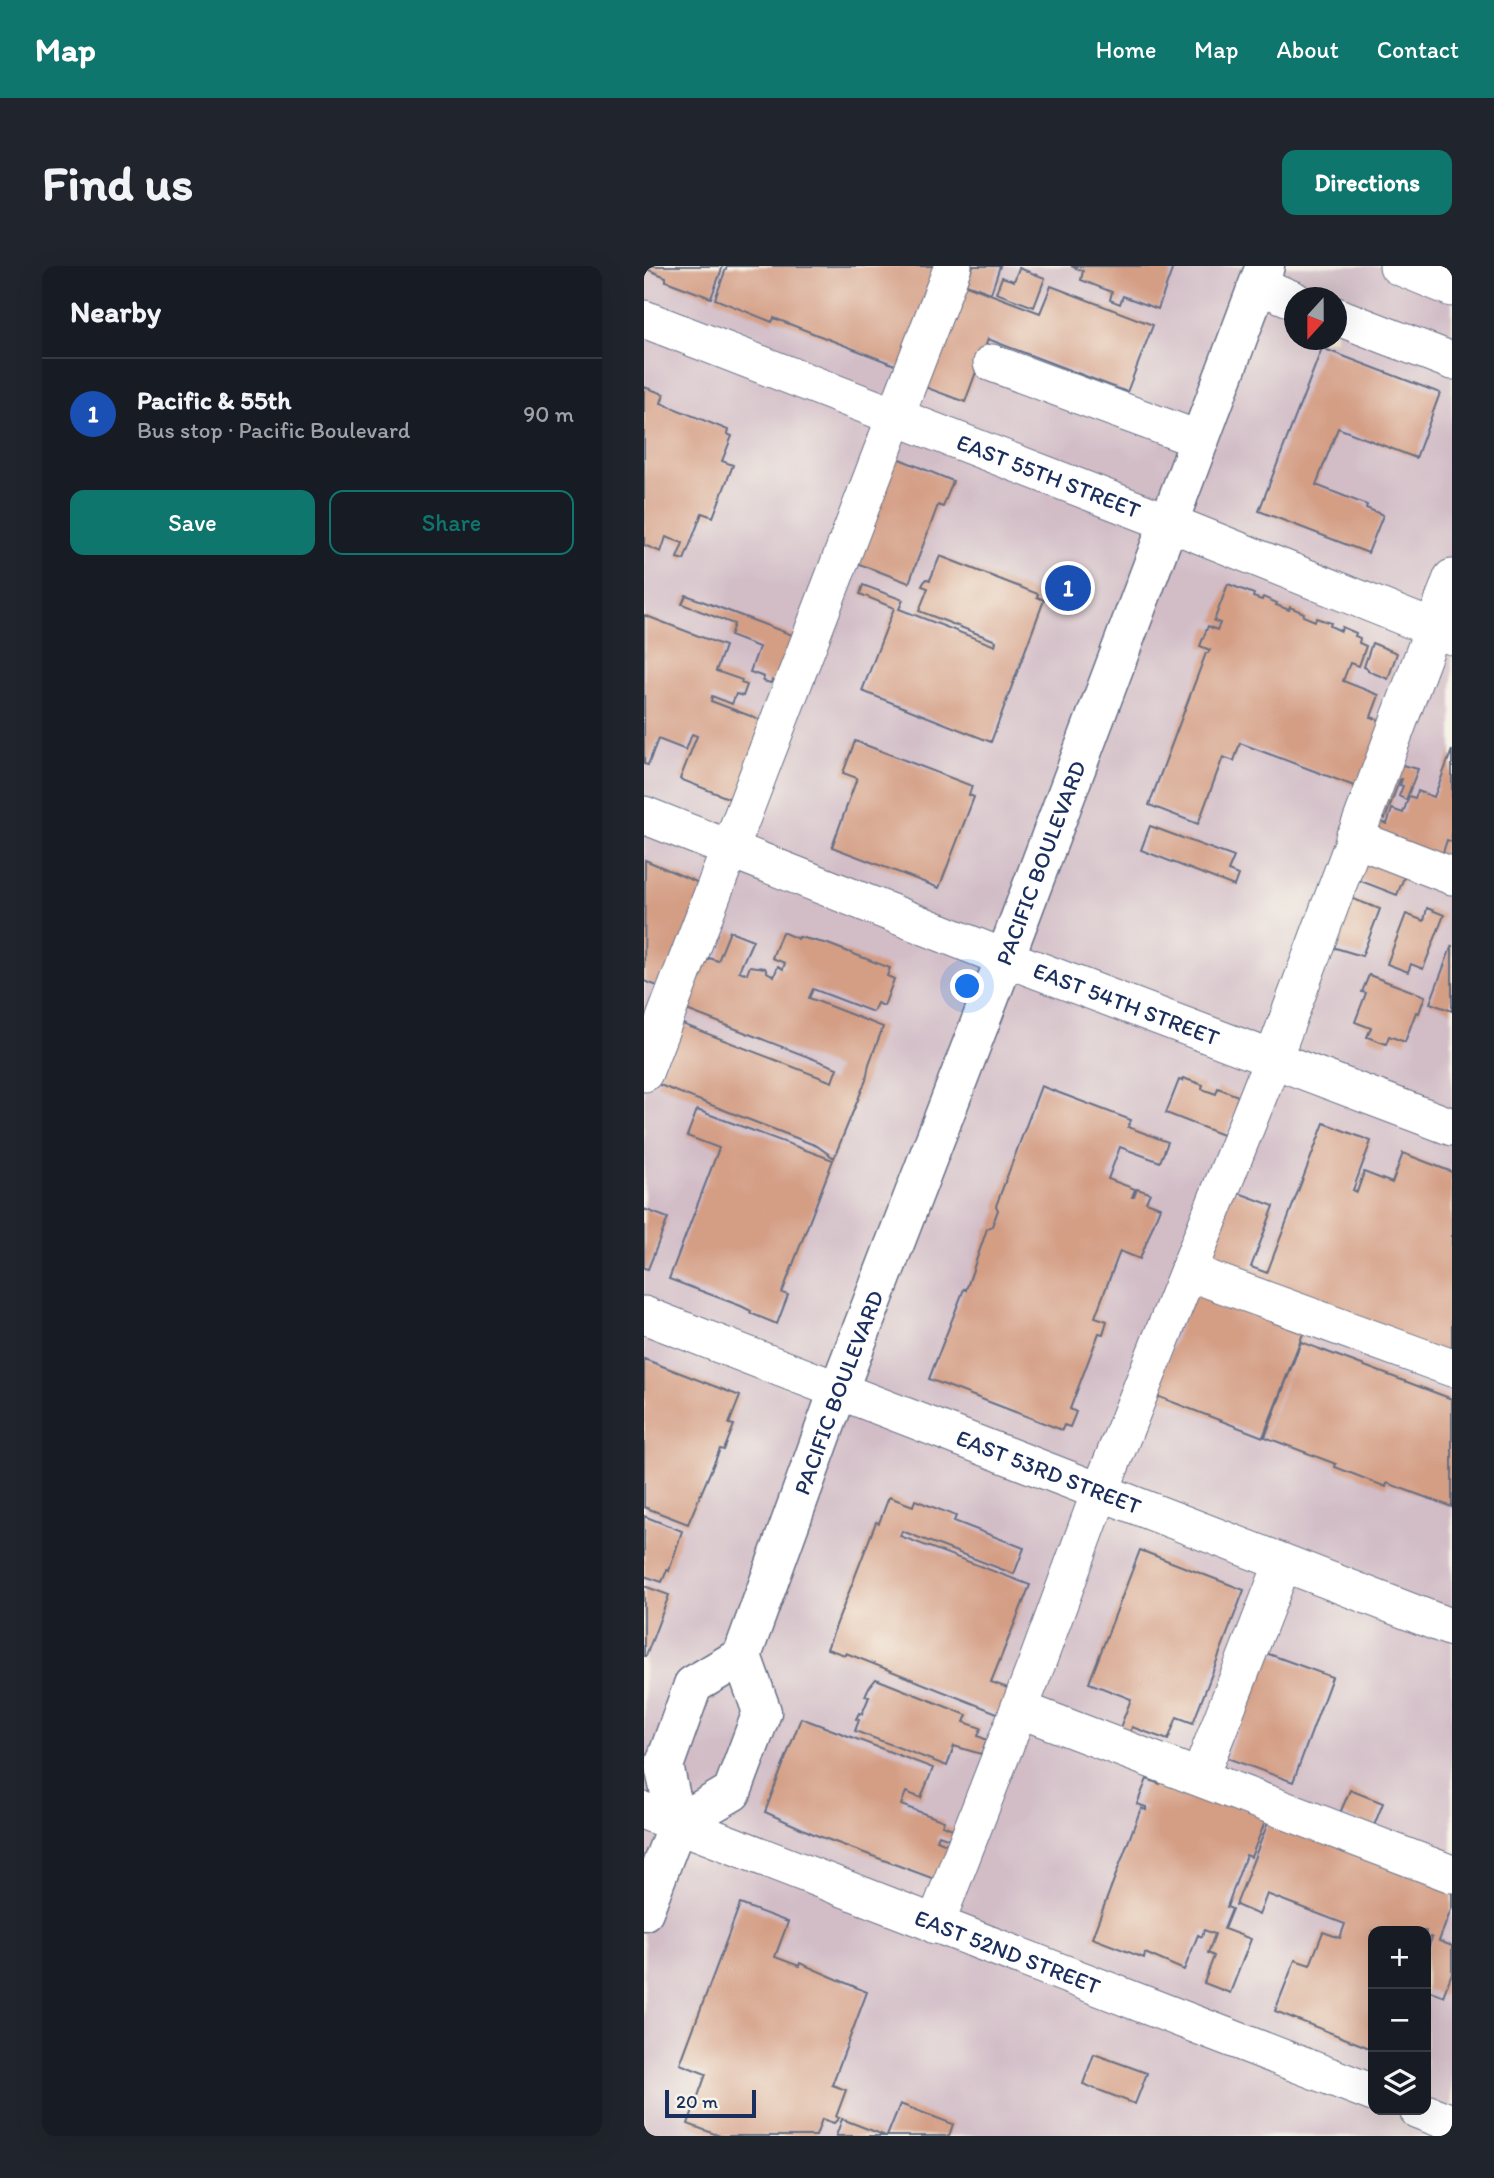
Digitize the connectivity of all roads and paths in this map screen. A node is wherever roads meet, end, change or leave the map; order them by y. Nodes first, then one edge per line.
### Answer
1 (953, 266) edge
2 (1398, 266) edge
3 (1262, 276) edge
4 (1452, 288) edge
5 (1284, 292) edge
6 (644, 319) edge
7 (1347, 320) edge
8 (1452, 361) edge
9 (992, 363) dead end
10 (894, 416) junction
11 (1200, 440) junction
12 (1170, 523) junction
13 (1452, 578) edge
14 (1442, 632) edge
15 (644, 815) edge
16 (1354, 838) junction
17 (731, 850) junction
18 (1452, 876) edge
19 (1005, 958) junction
20 (1273, 1059) junction
21 (644, 1073) edge
22 (1452, 1128) edge
23 (1189, 1272) junction
24 (644, 1315) edge
25 (1452, 1368) edge
26 (838, 1391) junction
27 (1100, 1492) junction
28 (1283, 1563) junction
29 (1452, 1628) edge
30 (742, 1656) junction
31 (1019, 1709) junction
32 (1207, 1758) dead end
33 (661, 1818) edge
34 (1452, 1874) edge
35 (644, 1911) edge
36 (935, 1925) junction
37 (1368, 2090) edge
38 (1431, 2115) edge
39 (1452, 2123) edge

1 - 10 street
2 - 4 street
3 - 5 street
3 - 11 main road, PACIFIC BOULEVARD
6 - 10 street, EAST 55TH STREET
7 - 8 street
9 - 11 street
10 - 12 street, EAST 55TH STREET
10 - 17 street
11 - 12 main road, PACIFIC BOULEVARD
12 - 14 street, EAST 55TH STREET
12 - 19 main road, PACIFIC BOULEVARD
13 - 14 street
14 - 16 street
15 - 17 street, EAST 54TH STREET
16 - 18 street
16 - 20 street
17 - 19 street, EAST 54TH STREET
17 - 21 street
19 - 20 street, EAST 54TH STREET
19 - 26 main road, PACIFIC BOULEVARD
20 - 22 street, EAST 54TH STREET
20 - 23 street
23 - 25 street
23 - 27 street
24 - 26 street, EAST 53RD STREET
26 - 27 street, EAST 53RD STREET
26 - 30 main road, PACIFIC BOULEVARD
27 - 28 street, EAST 53RD STREET
27 - 31 street
28 - 29 street, EAST 53RD STREET
28 - 32 street
30 - 33 main road
30 - 33 main road
31 - 34 street
31 - 36 street
33 - 35 main road
33 - 36 street, EAST 52ND STREET
36 - 37 street, EAST 52ND STREET
38 - 39 street

